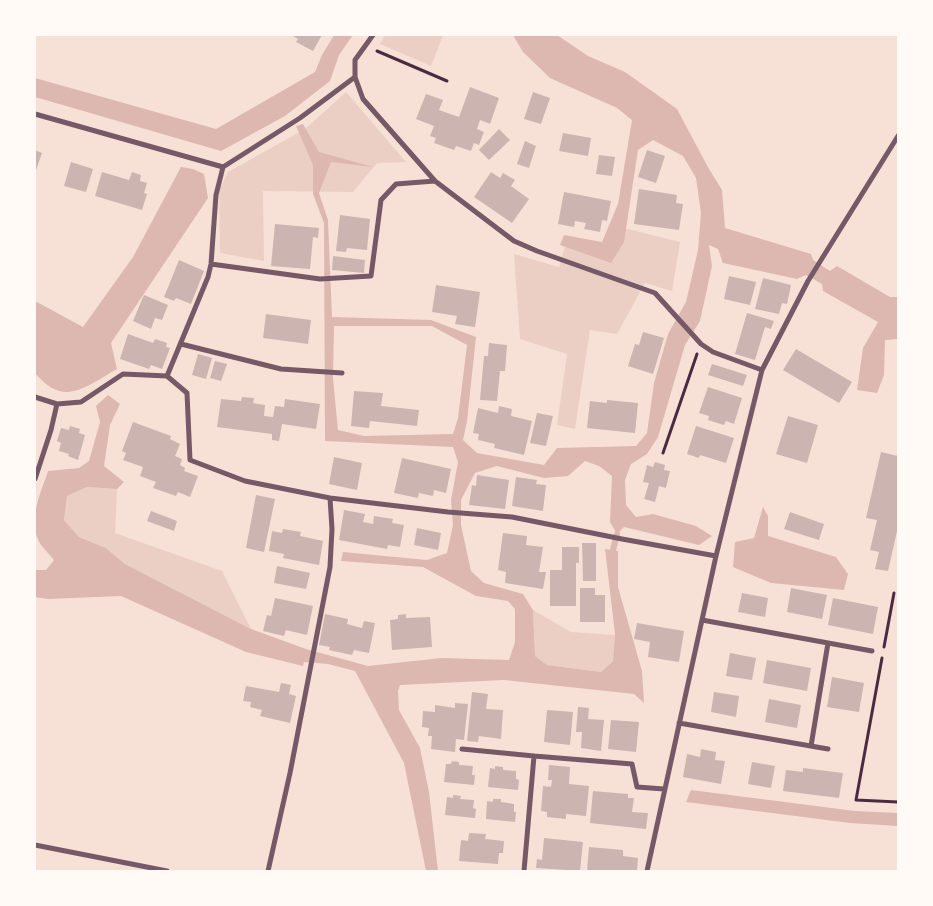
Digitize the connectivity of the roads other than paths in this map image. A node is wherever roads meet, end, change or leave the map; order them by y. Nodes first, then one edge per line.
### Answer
1 (373, 35) edge
2 (355, 77) junction
3 (35, 114) edge
4 (898, 136) edge
5 (223, 167) junction
6 (436, 181) junction
7 (211, 264) junction
8 (181, 344) junction
9 (762, 370) junction
10 (342, 373) dead end
11 (167, 376) junction
12 (35, 397) edge
13 (57, 404) junction
14 (35, 479) edge
15 (330, 498) junction
16 (716, 556) junction
17 (702, 620) junction
18 (828, 643) junction
19 (872, 651) dead end
20 (679, 723) junction
21 (811, 746) junction
22 (462, 749) dead end
23 (828, 749) dead end
24 (534, 756) junction
25 (664, 789) junction
26 (35, 845) edge
27 (167, 871) edge
28 (268, 871) edge
29 (524, 871) edge
30 (646, 871) edge

1 - 2 street
2 - 5 street
2 - 6 street
3 - 5 street
4 - 9 street
5 - 7 street
6 - 7 street
6 - 9 street
7 - 8 street
8 - 10 street
8 - 11 street
9 - 16 street
11 - 13 street
11 - 15 street
12 - 13 street
13 - 14 street
15 - 16 street
15 - 28 street
16 - 17 street
17 - 18 street
17 - 20 street
18 - 19 street
18 - 21 street
20 - 21 street
20 - 25 street
21 - 23 street
22 - 24 street
24 - 25 street
24 - 29 street
25 - 30 street
26 - 27 street

